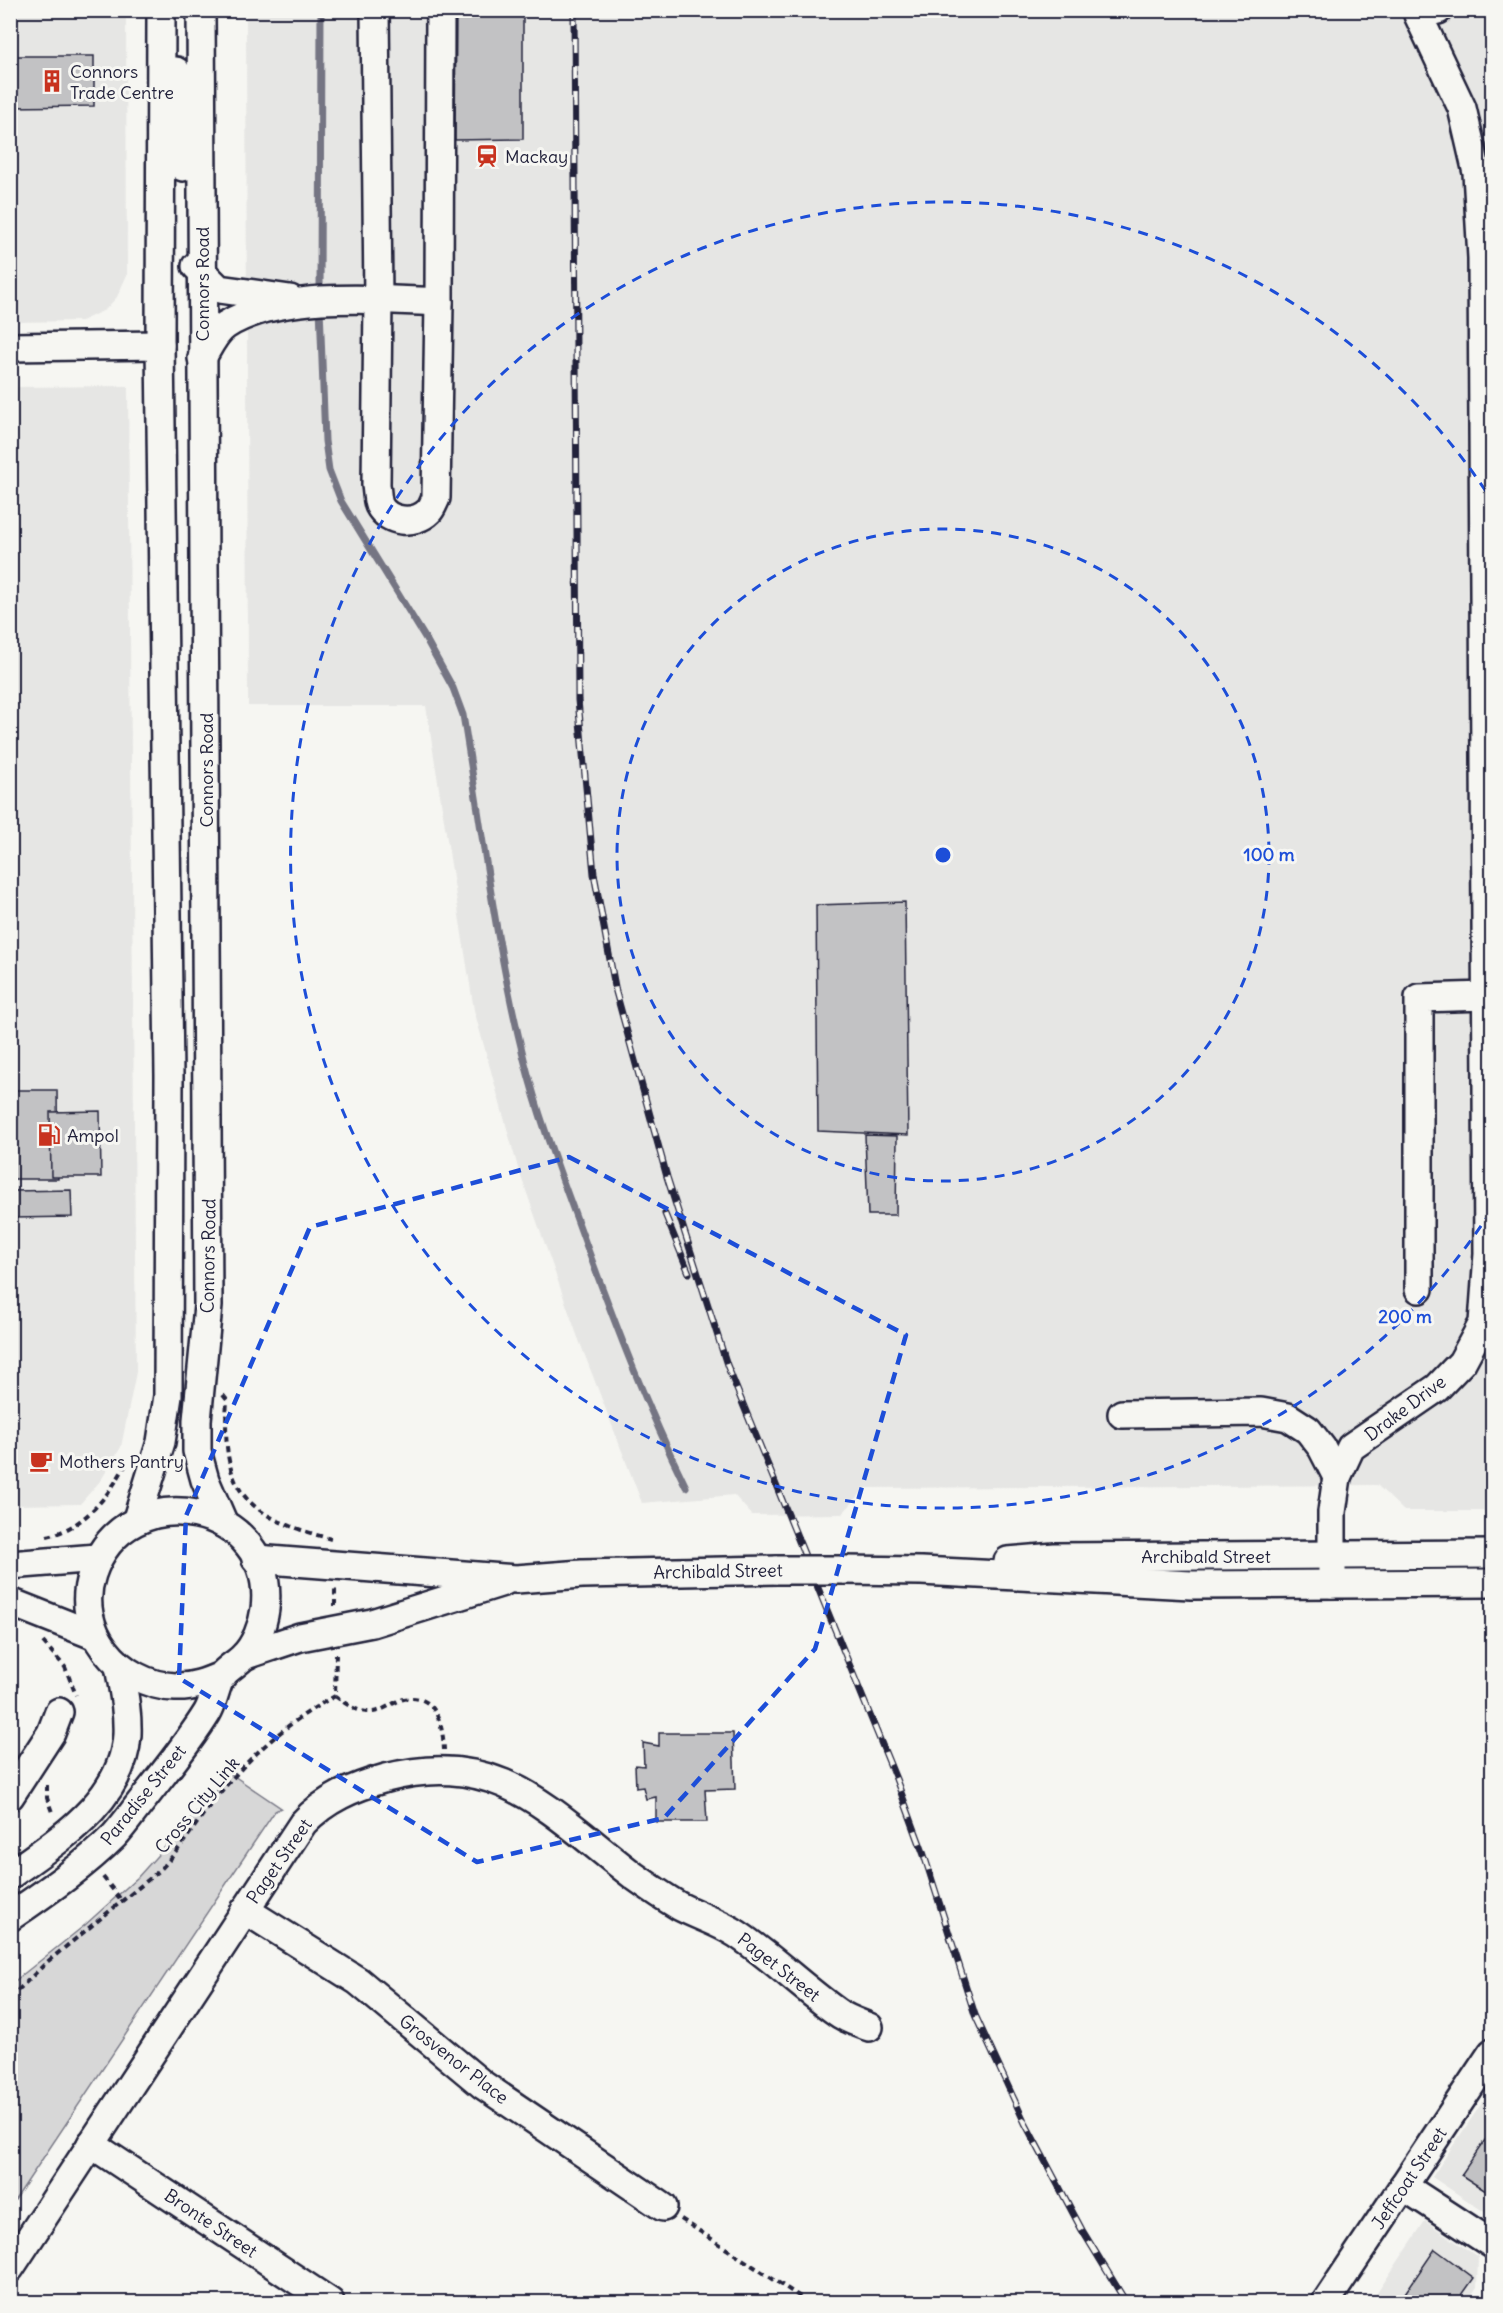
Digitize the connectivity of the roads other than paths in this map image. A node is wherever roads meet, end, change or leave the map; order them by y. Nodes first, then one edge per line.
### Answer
1 (201, 10) edge
2 (375, 10) edge
3 (440, 10) edge
4 (161, 11) edge
5 (1428, 13) edge
6 (202, 274) junction
7 (378, 299) junction
8 (300, 301) junction
9 (439, 302) junction
10 (160, 345) junction
11 (10, 347) edge
12 (202, 358) junction
13 (1487, 996) junction
14 (1419, 1289) dead end
15 (1122, 1414) dead end
16 (1337, 1477) junction
17 (137, 1519) junction
18 (224, 1524) junction
19 (1492, 1554) edge
20 (1331, 1556) junction
21 (97, 1558) junction
22 (256, 1559) junction
23 (10, 1565) edge
24 (921, 1570) junction
25 (516, 1579) junction
26 (1492, 1583) edge
27 (1332, 1584) junction
28 (10, 1602) edge
29 (96, 1636) junction
30 (246, 1655) junction
31 (119, 1666) junction
32 (223, 1675) junction
33 (59, 1712) dead end
34 (10, 1796) edge
35 (10, 1875) edge
36 (245, 1910) junction
37 (10, 1917) edge
38 (869, 2027) dead end
39 (1492, 2053) edge
40 (91, 2144) junction
41 (1403, 2186) junction
42 (663, 2207) road end
43 (1492, 2244) edge
44 (10, 2268) edge
45 (330, 2302) edge
46 (1326, 2302) edge

1 - 6 street, Connors Road
2 - 7 street
3 - 9 street
4 - 6 street
4 - 10 street
5 - 13 street, Drake Drive
6 - 8 street
6 - 12 street, Connors Road
7 - 8 street
7 - 9 street
7 - 9 street
8 - 12 street
10 - 11 street
10 - 17 street
12 - 18 street, Connors Road
13 - 14 street
13 - 16 street, Drake Drive
15 - 16 street
16 - 20 street, Drake Drive
17 - 18 street
17 - 21 street
18 - 22 street
19 - 20 street, Archibald Street
20 - 24 street, Archibald Street
20 - 27 street, Drake Drive
21 - 23 street
21 - 29 street
22 - 25 street, Archibald Street
22 - 30 street
24 - 25 street, Archibald Street, bridge
24 - 27 street, Archibald Street
25 - 30 street, Archibald Street
26 - 27 street, Archibald Street
28 - 29 street
29 - 31 street
30 - 32 street
31 - 32 street
31 - 35 street, Paradise Street
32 - 37 street, Paradise Street
33 - 34 street
36 - 38 street, Paget Street
36 - 40 street, Paget Street
36 - 42 street, Grosvenor Place
39 - 41 street, Jeffcoat Street
40 - 44 street, Paget Street
40 - 45 street, Bronte Street
41 - 43 street
41 - 46 street, Jeffcoat Street

